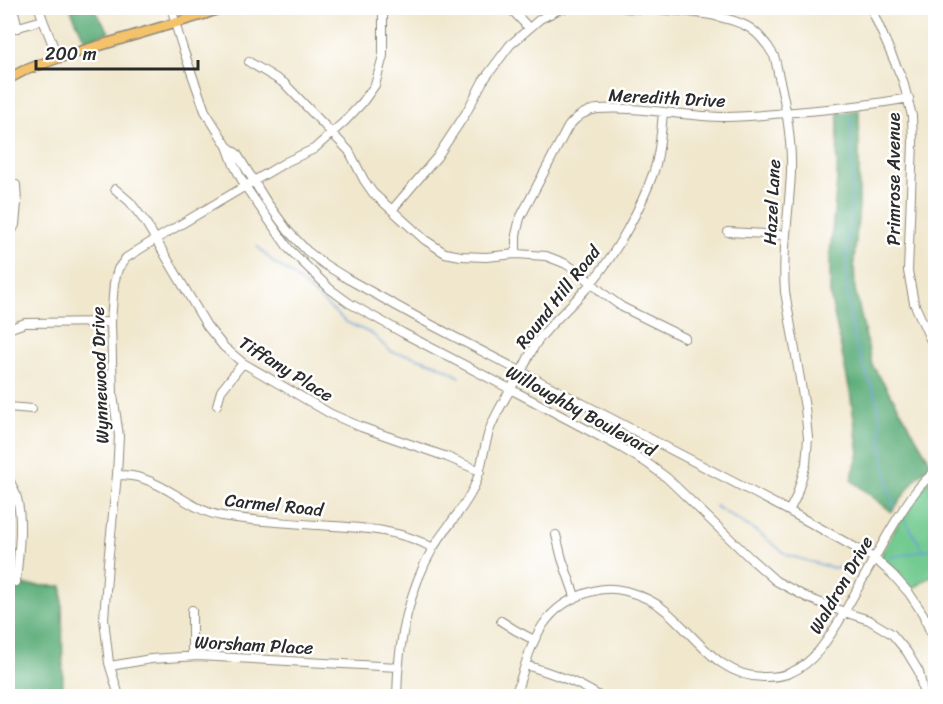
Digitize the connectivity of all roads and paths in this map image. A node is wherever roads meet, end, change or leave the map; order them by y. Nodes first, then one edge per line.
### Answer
1 (13, 8) edge
2 (39, 8) edge
3 (172, 8) edge
4 (221, 8) edge
5 (383, 8) edge
6 (510, 8) edge
7 (568, 8) edge
8 (625, 8) edge
9 (871, 8) edge
10 (43, 20) junction
11 (175, 23) junction
12 (18, 28) junction
13 (529, 28) junction
14 (8, 30) edge
15 (58, 58) junction
16 (249, 62) dead end
17 (8, 79) edge
18 (909, 98) junction
19 (663, 112) junction
20 (785, 113) junction
21 (332, 134) junction
22 (227, 146) junction
23 (254, 182) junction
24 (16, 184) dead end
25 (245, 186) junction
26 (116, 189) dead end
27 (392, 210) junction
28 (728, 232) dead end
29 (785, 235) junction
30 (8, 238) edge
31 (156, 239) junction
32 (516, 254) junction
33 (591, 283) junction
34 (111, 322) junction
35 (8, 329) edge
36 (685, 338) dead end
37 (936, 352) edge
38 (243, 363) junction
39 (521, 371) junction
40 (510, 389) junction
41 (217, 405) dead end
42 (8, 407) edge
43 (32, 409) dead end
44 (480, 471) junction
45 (936, 471) edge
46 (117, 475) junction
47 (8, 478) edge
48 (789, 512) junction
49 (556, 535) dead end
50 (433, 548) junction
51 (874, 558) junction
52 (16, 582) dead end
53 (575, 596) junction
54 (192, 610) dead end
55 (844, 612) junction
56 (936, 616) edge
57 (501, 621) dead end
58 (926, 621) junction
59 (534, 640) junction
60 (936, 646) edge
61 (192, 656) junction
62 (526, 665) junction
63 (110, 666) junction
64 (398, 667) junction
65 (119, 696) edge
66 (397, 696) edge
67 (515, 696) edge
68 (599, 696) edge
69 (924, 696) edge

1 - 12 street
2 - 10 street
3 - 11 street, Willoughby Boulevard
4 - 11 main road
5 - 21 street, Wynnewood Drive
6 - 13 street
7 - 13 street
8 - 20 street, Hazel Lane
9 - 18 street, Primrose Avenue
10 - 12 street
10 - 15 street
11 - 15 main road
11 - 22 street, Willoughby Boulevard
12 - 14 street
13 - 27 street
15 - 17 main road
16 - 21 street
18 - 20 street, Meredith Drive
18 - 37 street, Primrose Avenue
19 - 20 street, Meredith Drive
19 - 32 street, Meredith Drive
19 - 33 street, Round Hill Road
20 - 29 street, Hazel Lane
21 - 23 street, Wynnewood Drive
21 - 27 street
22 - 23 street, Willoughby Boulevard
22 - 25 street, Willoughby Boulevard
23 - 25 street, Wynnewood Drive
23 - 39 street, Willoughby Boulevard
24 - 30 street
25 - 31 street, Wynnewood Drive
25 - 40 street, Willoughby Boulevard
26 - 31 street, Tiffany Place
27 - 32 street
28 - 29 street
29 - 48 street, Hazel Lane
31 - 34 street, Wynnewood Drive
31 - 38 street, Tiffany Place
32 - 33 street
33 - 36 street
33 - 39 street, Round Hill Road
34 - 35 street
34 - 46 street, Wynnewood Drive
38 - 41 street
38 - 44 street, Tiffany Place
39 - 40 street, Round Hill Road
39 - 48 street, Willoughby Boulevard
40 - 44 street, Round Hill Road
40 - 55 street, Willoughby Boulevard
42 - 43 street
44 - 50 street, Round Hill Road
45 - 51 street, Waldron Drive
46 - 50 street, Carmel Road
46 - 63 street, Wynnewood Drive
47 - 52 street
48 - 51 street, Willoughby Boulevard
49 - 53 street
50 - 64 street, Round Hill Road
51 - 55 street, Waldron Drive
51 - 58 street, Willoughby Boulevard
53 - 55 street, Waldron Drive
53 - 59 street, Waldron Drive
54 - 61 street
55 - 69 street, Willoughby Boulevard
56 - 58 street
57 - 59 street
58 - 60 street, Willoughby Boulevard
59 - 62 street, Waldron Drive
61 - 63 street, Worsham Place
61 - 64 street, Worsham Place
62 - 67 street, Waldron Drive
62 - 68 street
63 - 65 street, Wynnewood Drive
64 - 66 street, Round Hill Road

